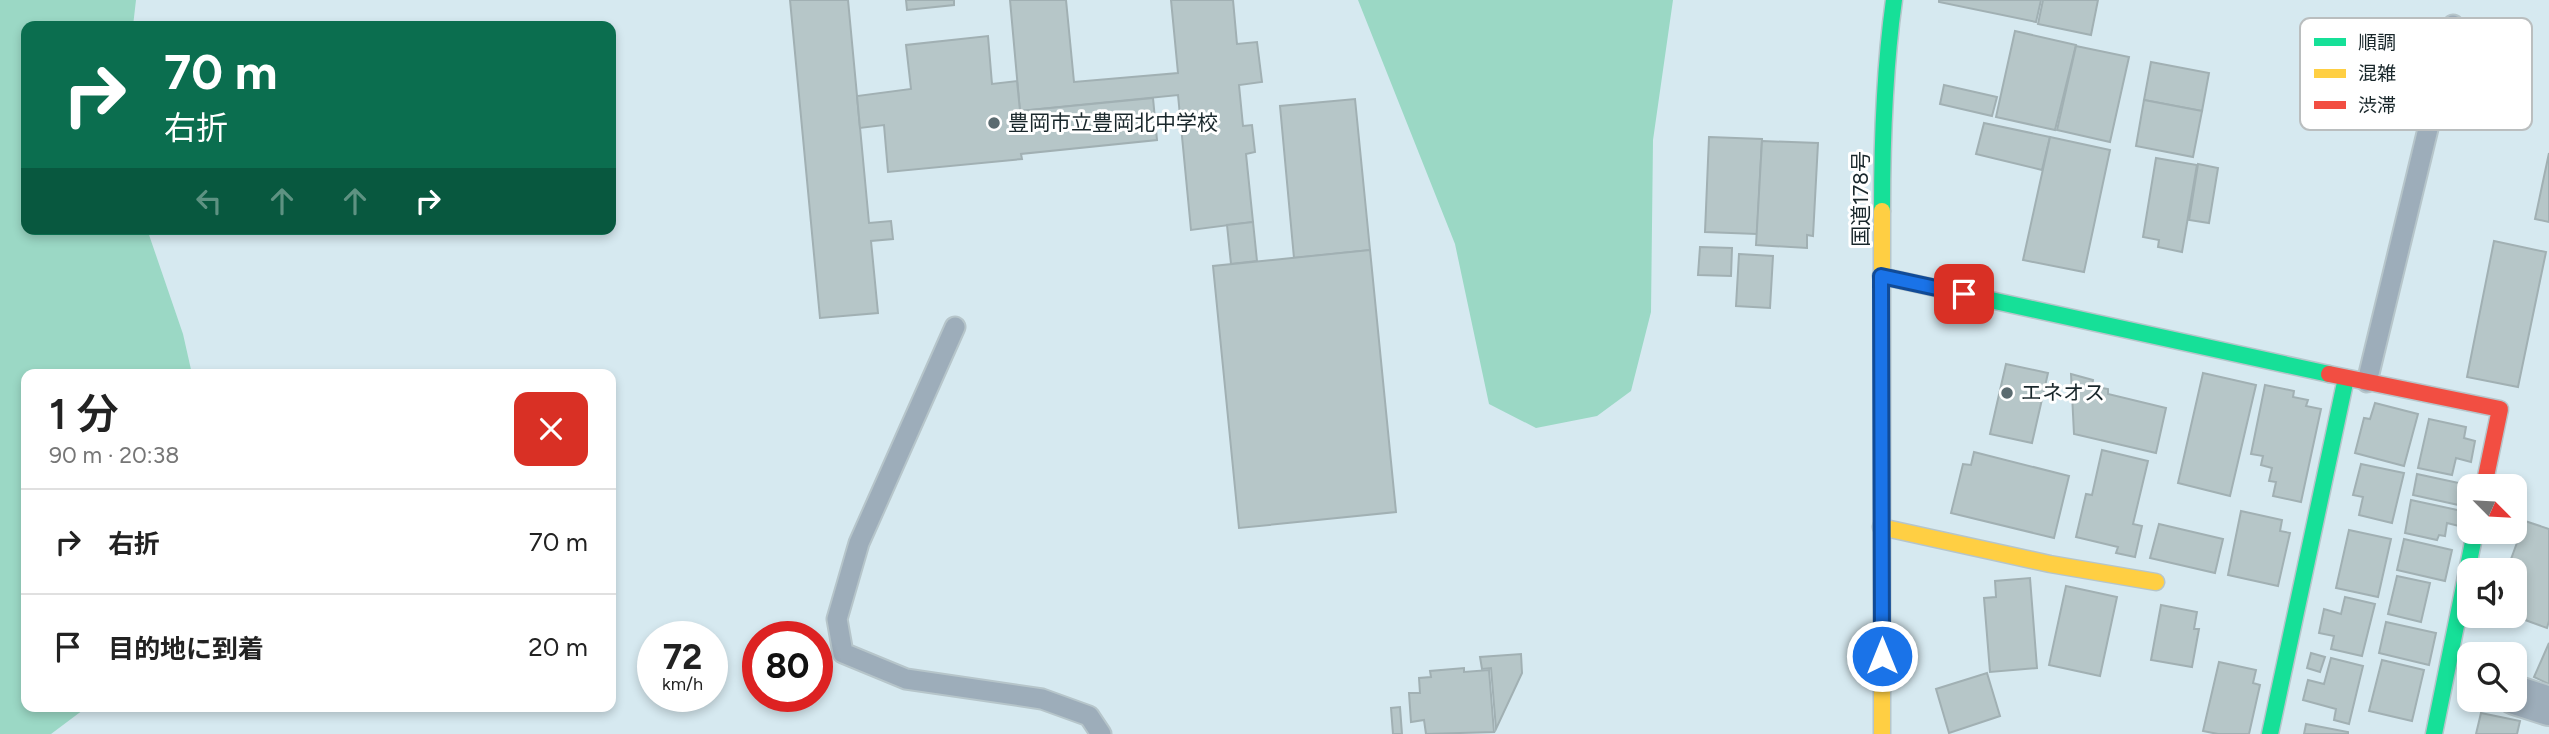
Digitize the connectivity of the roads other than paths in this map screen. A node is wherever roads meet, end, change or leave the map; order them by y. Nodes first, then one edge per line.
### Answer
1 (1894, 0) edge
2 (2428, 130) edge
3 (1881, 276) junction
4 (955, 327) dead end
5 (2346, 379) junction
6 (2367, 382) junction
7 (2486, 474) edge
8 (1881, 527) junction
9 (2474, 544) edge
10 (2156, 582) dead end
11 (2462, 642) edge
12 (2457, 677) edge
13 (2527, 699) edge
14 (2549, 706) edge
15 (1101, 734) edge
16 (1882, 734) edge
17 (2270, 734) edge
18 (2434, 734) edge

1 - 3 main road, 国道178号
2 - 6 lane
3 - 5 main road
3 - 8 main road, 国道178号
4 - 15 lane
5 - 6 main road
5 - 17 main road
6 - 7 main road
8 - 10 main road
8 - 16 main road, 国道178号
9 - 11 main road
12 - 18 main road
13 - 14 street

